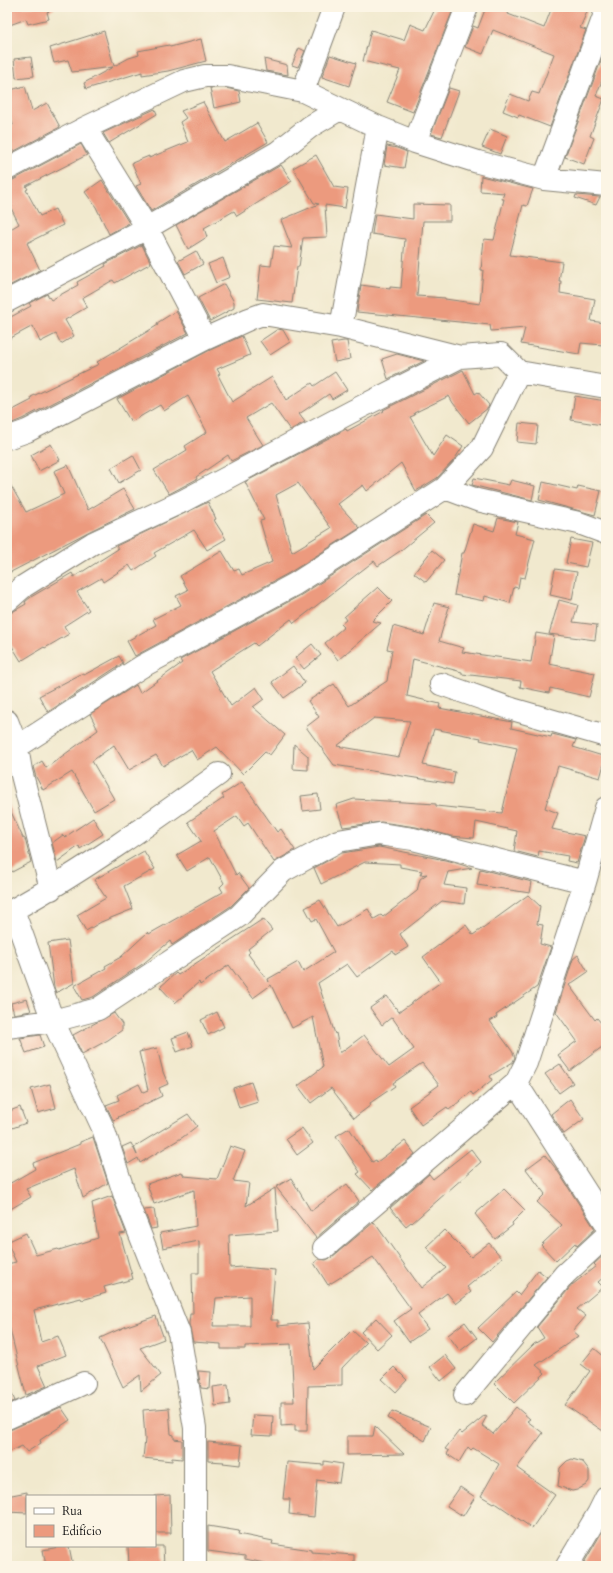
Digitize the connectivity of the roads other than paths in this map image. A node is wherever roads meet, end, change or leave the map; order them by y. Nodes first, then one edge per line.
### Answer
1 (334, 7) edge
2 (467, 7) edge
3 (606, 11) edge
4 (303, 91) junction
5 (340, 109) junction
6 (378, 127) junction
7 (85, 128) junction
8 (415, 142) junction
9 (7, 169) edge
10 (544, 179) junction
11 (606, 185) edge
12 (147, 228) junction
13 (7, 301) edge
14 (341, 327) junction
15 (205, 339) junction
16 (460, 357) junction
17 (519, 372) junction
18 (606, 387) edge
19 (7, 438) edge
20 (445, 488) junction
21 (606, 533) edge
22 (7, 601) edge
23 (441, 684) dead end
24 (7, 720) edge
25 (606, 736) edge
26 (17, 747) junction
27 (219, 774) dead end
28 (14, 775) edge
29 (606, 808) edge
30 (585, 882) junction
31 (51, 889) junction
32 (10, 911) edge
33 (53, 1021) junction
34 (7, 1027) edge
35 (516, 1083) junction
36 (606, 1223) edge
37 (606, 1236) edge
38 (324, 1248) dead end
39 (84, 1383) dead end
40 (464, 1395) dead end
41 (7, 1418) edge
42 (606, 1498) edge
43 (194, 1566) edge
44 (567, 1566) edge

1 - 4 street
2 - 8 street
3 - 10 street
4 - 5 street
4 - 7 street
5 - 6 street
5 - 12 street
6 - 8 street
6 - 14 street
7 - 9 street
7 - 12 street
8 - 10 street
10 - 11 street
12 - 13 street
12 - 15 street
14 - 15 street
14 - 16 street
15 - 19 street
16 - 17 street
16 - 22 street
17 - 18 street
17 - 20 street
20 - 21 street
20 - 26 street
23 - 25 street
24 - 26 street
26 - 28 street
27 - 31 street
28 - 31 street
29 - 30 street
30 - 33 street
30 - 35 street
31 - 32 street
32 - 33 street
33 - 34 street
33 - 43 street
35 - 36 street
35 - 38 street
37 - 40 street
39 - 41 street
42 - 44 street

